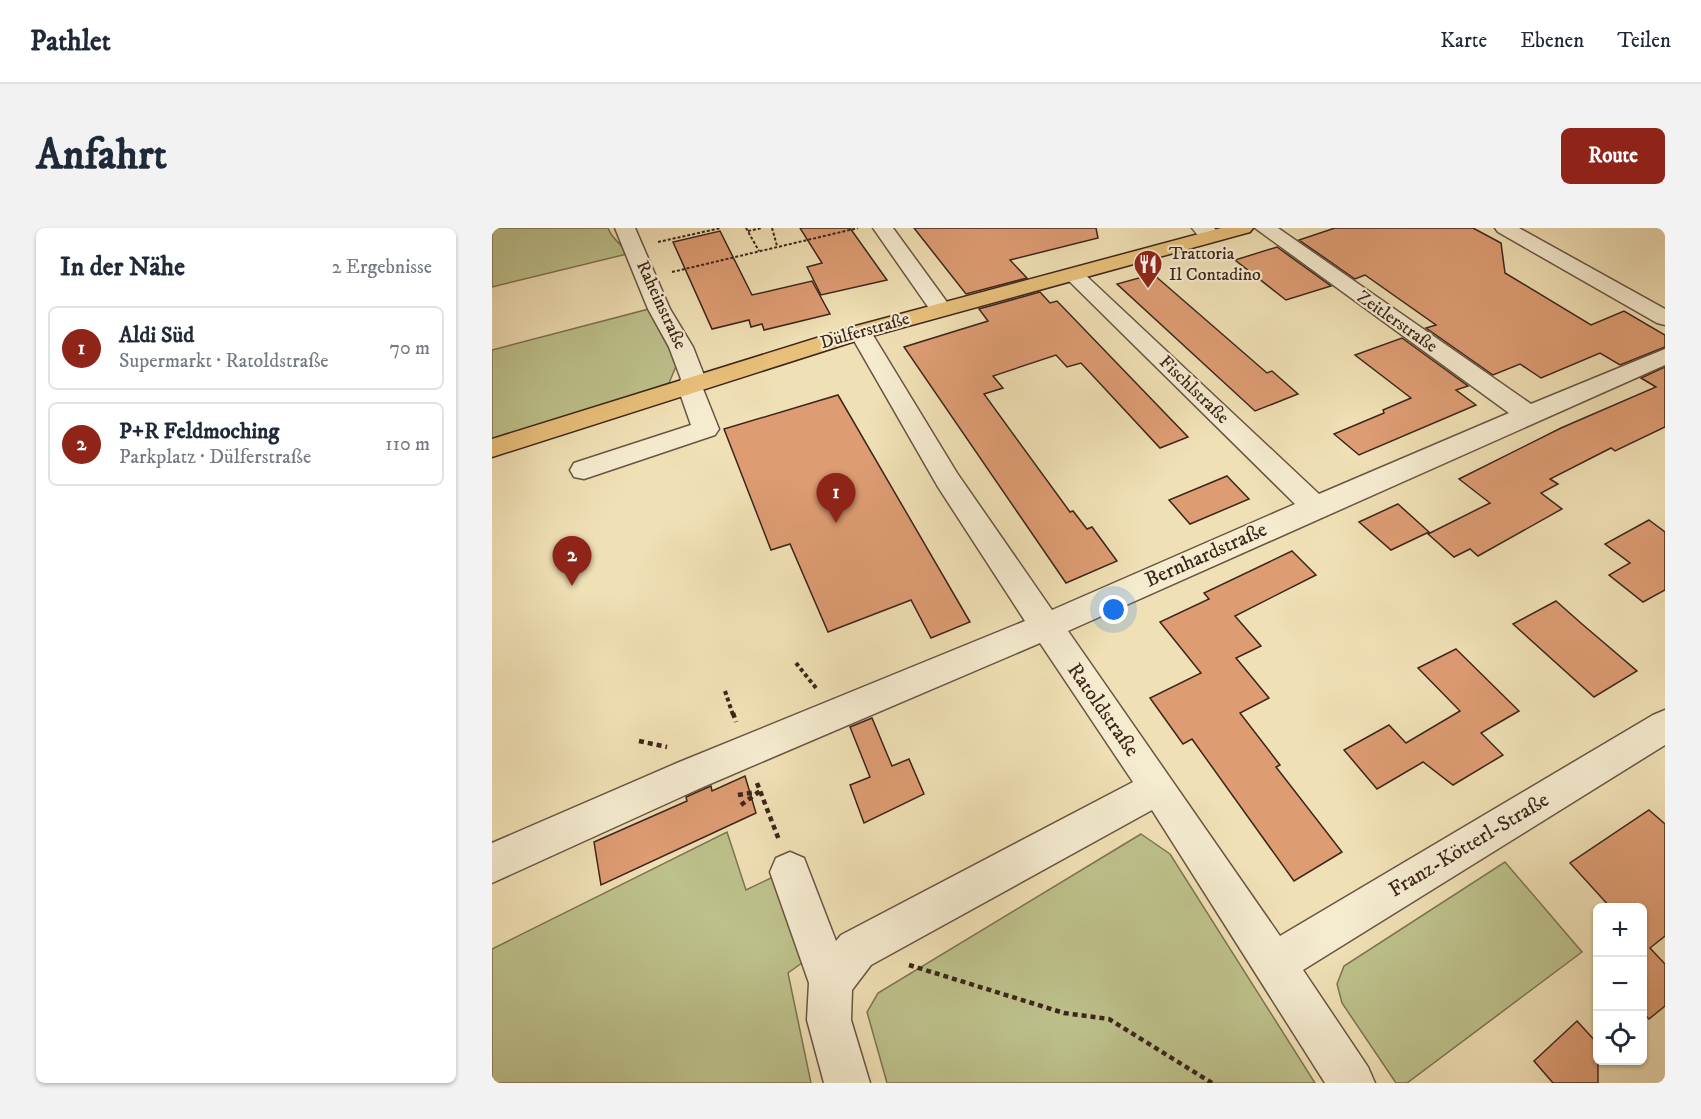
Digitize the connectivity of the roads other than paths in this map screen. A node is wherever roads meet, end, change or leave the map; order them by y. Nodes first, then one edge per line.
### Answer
1 (883, 228) edge
2 (1243, 228) edge
3 (1265, 228) edge
4 (1505, 228) edge
5 (1207, 232) edge
6 (629, 238) edge
7 (1073, 274) junction
8 (941, 309) junction
9 (1665, 318) edge
10 (860, 332) junction
11 (1665, 356) edge
12 (692, 384) junction
13 (1530, 416) junction
14 (492, 448) edge
15 (584, 470) dead end
16 (1315, 507) junction
17 (1045, 627) junction
18 (1665, 726) edge
19 (1157, 788) junction
20 (492, 863) edge
21 (790, 872) road end
22 (1274, 964) junction
23 (831, 983) junction
24 (848, 1083) edge
25 (1352, 1083) edge

1 - 8 street
2 - 5 main road, Dülferstraße
3 - 13 street, Zeitlerstraße
4 - 9 street
5 - 7 main road, Dülferstraße
6 - 12 street, Raheinstraße
7 - 8 main road, Dülferstraße
7 - 16 street, Fischlstraße
8 - 10 main road, Dülferstraße
10 - 12 main road, Dülferstraße
10 - 17 street, Ratoldstraße
11 - 13 street, Bernhardstraße
12 - 14 main road, Dülferstraße
12 - 15 street, Raheinstraße
13 - 16 street, Bernhardstraße
16 - 17 street, Bernhardstraße
17 - 19 street, Ratoldstraße
17 - 20 street, Bernhardstraße
18 - 22 street, Franz-Kötterl-Straße
19 - 22 street, Ratoldstraße
19 - 23 street
21 - 23 street
22 - 25 street, Ratoldstraße
23 - 24 street

